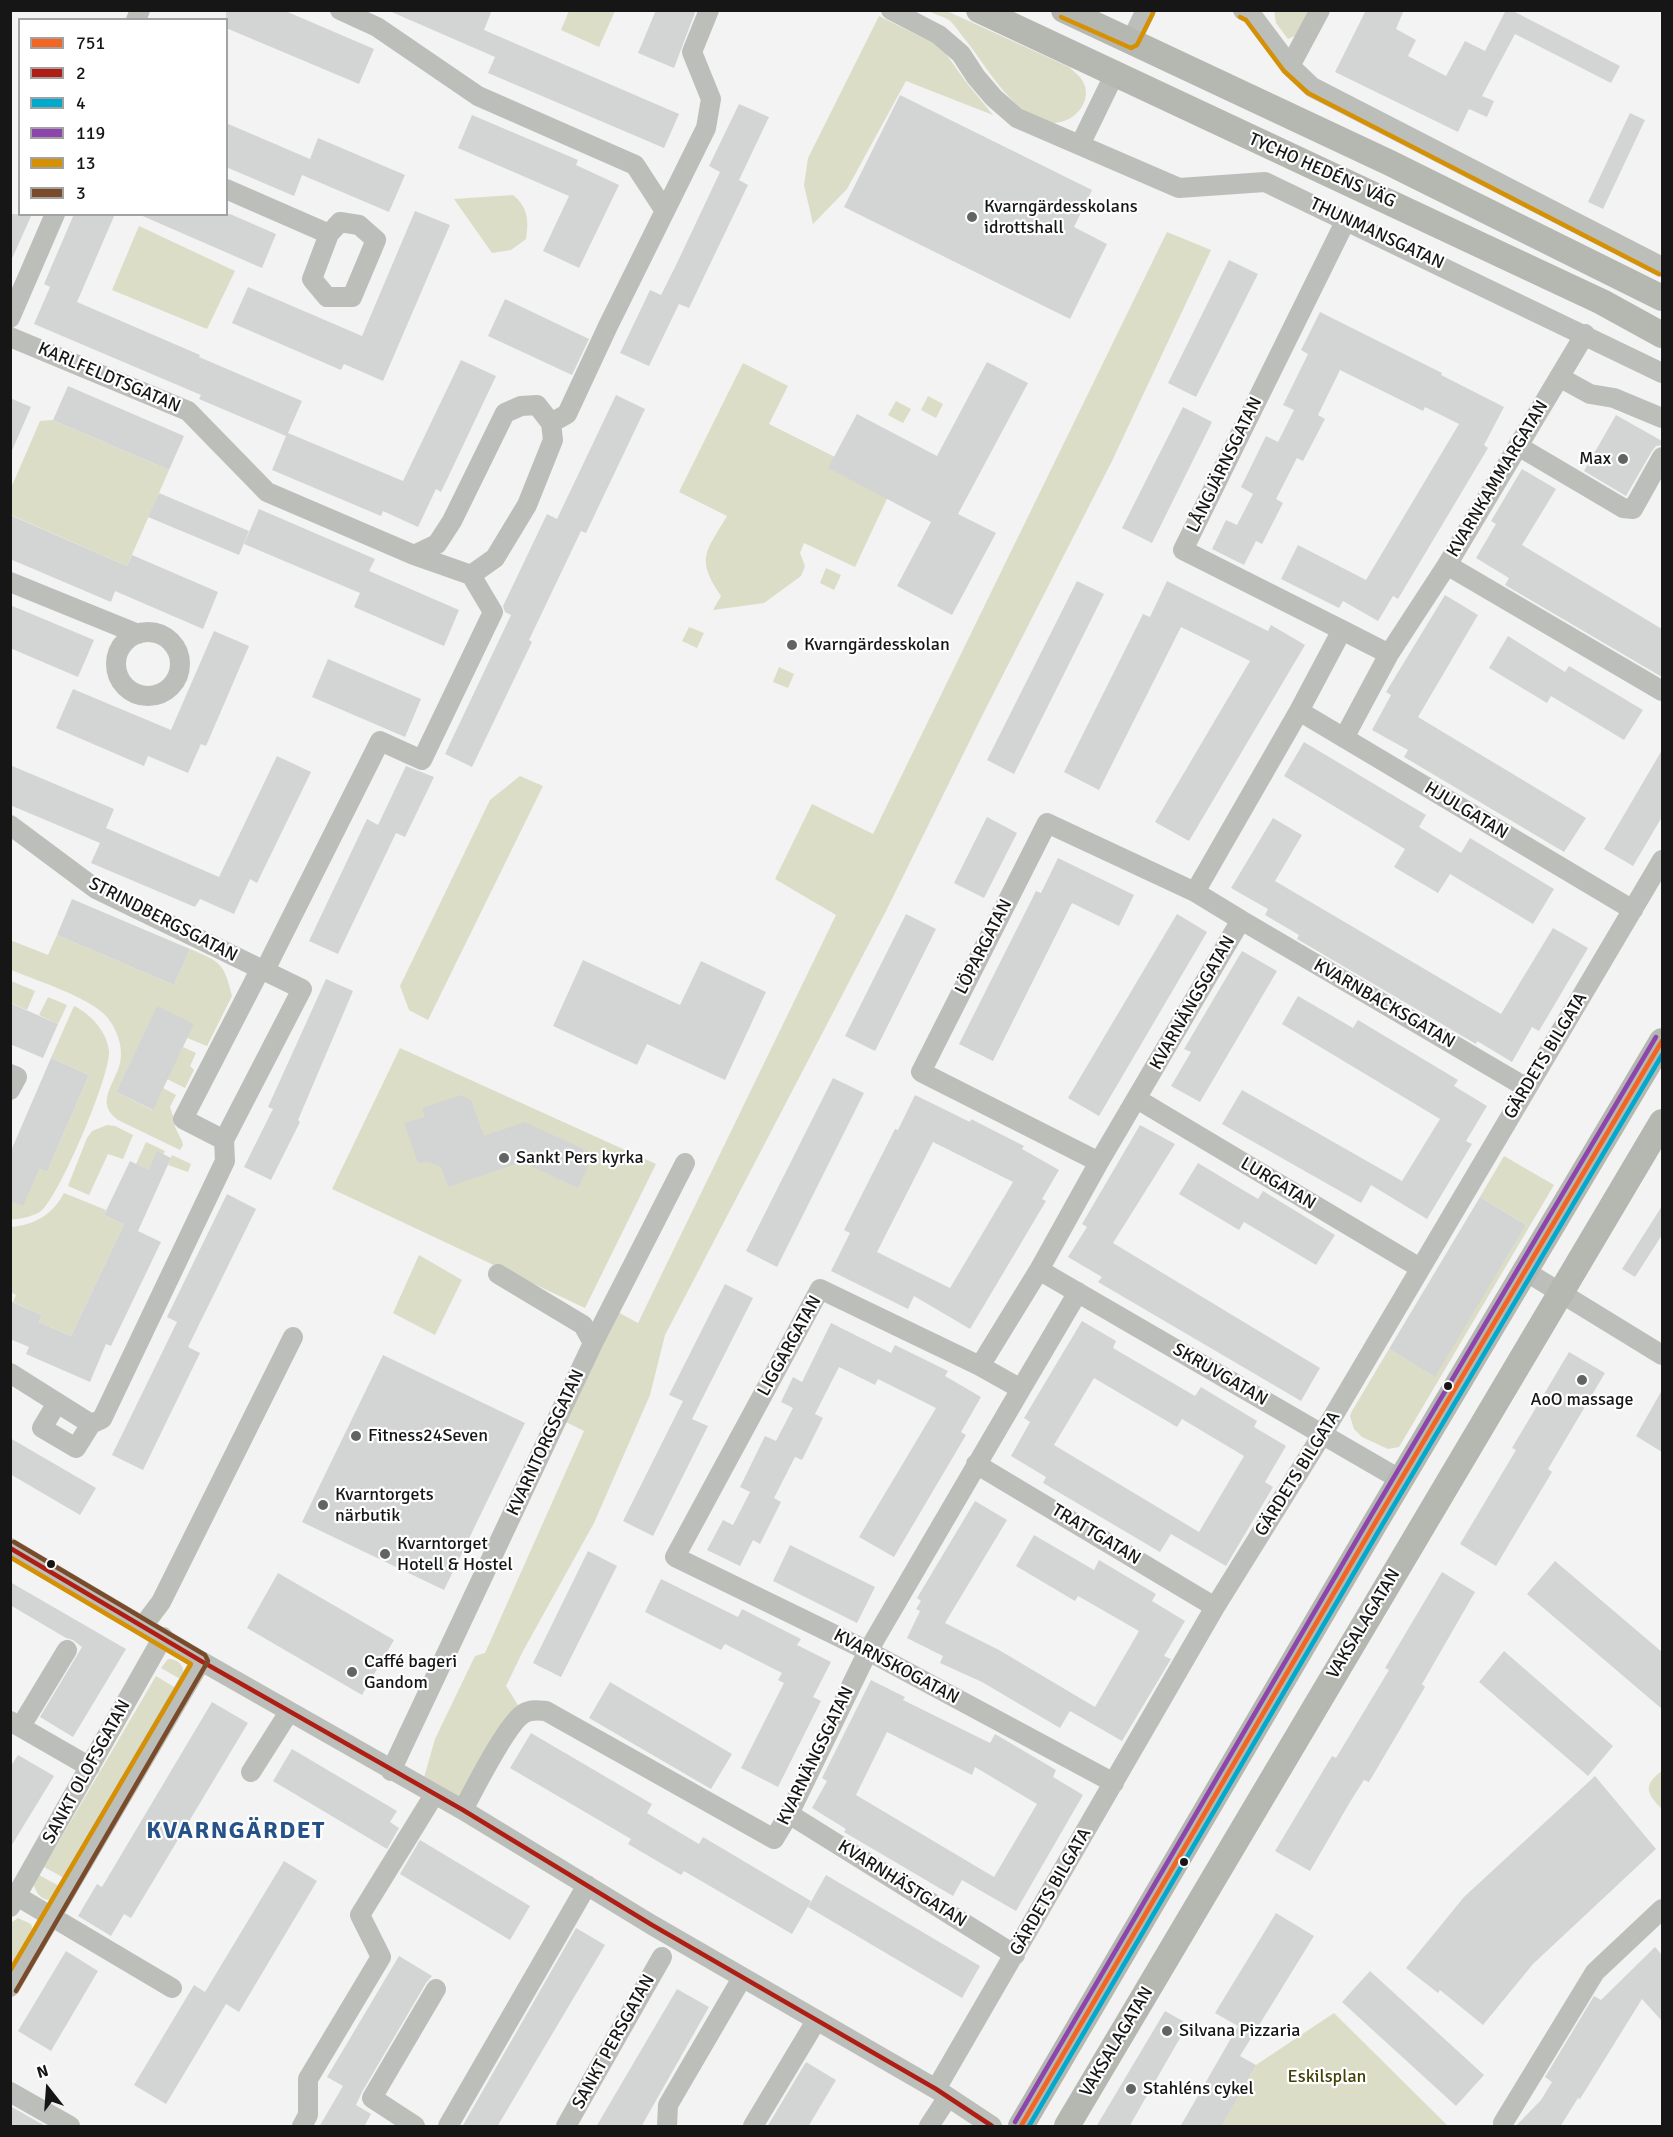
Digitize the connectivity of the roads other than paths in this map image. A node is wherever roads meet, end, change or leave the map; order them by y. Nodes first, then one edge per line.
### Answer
1 (340, 10) edge
2 (709, 10) edge
3 (891, 10) edge
4 (979, 10) edge
5 (1064, 10) edge
6 (1146, 10) edge
7 (1320, 10) edge
8 (1249, 12) edge
9 (1131, 41) junction
10 (1290, 66) junction
11 (1115, 72) junction
12 (1080, 145) junction
13 (228, 190) edge
14 (665, 211) junction
15 (54, 216) edge
16 (1346, 220) junction
17 (329, 234) dead end
18 (1662, 267) edge
19 (1662, 298) edge
20 (10, 318) edge
21 (1585, 334) junction
22 (1662, 335) edge
23 (10, 337) edge
24 (1662, 373) edge
25 (1559, 377) junction
26 (1662, 418) edge
27 (551, 423) junction
28 (1518, 446) junction
29 (1662, 458) edge
30 (414, 555) junction
31 (1447, 565) junction
32 (471, 575) junction
33 (10, 582) edge
34 (1342, 630) junction
35 (138, 634) dead end
36 (1389, 654) junction
37 (1662, 691) edge
38 (1299, 711) junction
39 (1344, 738) junction
40 (10, 825) edge
41 (1662, 860) edge
42 (1195, 892) junction
43 (1633, 910) junction
44 (1241, 920) junction
45 (263, 969) junction
46 (1662, 1041) edge
47 (10, 1074) edge
48 (1527, 1088) junction
49 (10, 1090) edge
50 (1137, 1100) junction
51 (1662, 1122) edge
52 (224, 1140) junction
53 (1099, 1162) junction
54 (686, 1163) dead end
55 (1420, 1268) junction
56 (1039, 1270) junction
57 (1525, 1270) junction
58 (498, 1274) dead end
59 (1078, 1292) junction
60 (1562, 1293) junction
61 (293, 1336) dead end
62 (593, 1343) junction
63 (1662, 1354) edge
64 (980, 1366) junction
65 (10, 1373) edge
66 (1021, 1389) junction
67 (57, 1403) junction
68 (91, 1424) junction
69 (1322, 1435) junction
70 (976, 1464) junction
71 (1401, 1480) junction
72 (10, 1548) edge
73 (675, 1557) joint
74 (1215, 1606) junction
75 (143, 1626) junction
76 (163, 1637) junction
77 (67, 1650) dead end
78 (868, 1651) junction
79 (201, 1661) junction
80 (289, 1712) junction
81 (16, 1724) edge
82 (90, 1767) junction
83 (391, 1771) junction
84 (251, 1772) dead end
85 (1114, 1783) junction
86 (434, 1795) junction
87 (463, 1810) junction
88 (789, 1814) junction
89 (586, 1885) junction
90 (13, 1898) edge
91 (52, 1915) junction
92 (1660, 1917) edge
93 (1015, 1955) junction
94 (662, 1957) dead end
95 (742, 1978) junction
96 (10, 1987) edge
97 (172, 1988) dead end
98 (436, 1989) dead end
99 (816, 2021) junction
100 (10, 2092) edge
101 (942, 2093) junction
102 (1503, 2123) dead end
103 (70, 2127) edge
104 (302, 2127) edge
105 (415, 2127) edge
106 (447, 2127) edge
107 (566, 2127) edge
108 (667, 2127) edge
109 (753, 2127) edge
110 (929, 2127) edge
111 (992, 2127) edge
112 (1021, 2127) edge
113 (1067, 2127) edge

1 - 14 street
2 - 14 street
3 - 12 street, THUNMANSGATAN
4 - 11 main road, TYCHO HEDÉNS VÄG
5 - 9 main road, TYCHO HEDÉNS VÄG
6 - 9 street
7 - 10 street
8 - 10 street
9 - 19 main road, TYCHO HEDÉNS VÄG
10 - 18 street
11 - 12 street
11 - 22 main road, TYCHO HEDÉNS VÄG
12 - 16 street, THUNMANSGATAN
13 - 17 street
14 - 27 street
15 - 20 street
16 - 21 street, THUNMANSGATAN
16 - 34 street, LÅNGJÄRNSGATAN
21 - 24 street, THUNMANSGATAN
21 - 25 street, KVARNKAMMARGATAN
23 - 30 street, KARLFELDTSGATAN
25 - 26 street
25 - 28 street, KVARNKAMMARGATAN
27 - 30 street
27 - 32 street
28 - 29 street
28 - 31 street, KVARNKAMMARGATAN
30 - 32 street, KARLFELDTSGATAN
31 - 36 street
31 - 37 street, KVARNKAMMARGATAN
32 - 45 street
33 - 35 street
34 - 36 street
34 - 38 street
36 - 39 street
38 - 39 street, HJULGATAN
38 - 42 street
39 - 43 street, HJULGATAN
40 - 45 street, STRINDBERGSGATAN
41 - 43 street, GÄRDETS BILGATA
42 - 44 street, KVARNÄNGSGATAN
42 - 53 street, LÖPARGATAN
43 - 48 street, GÄRDETS BILGATA
44 - 48 street, KVARNBACKSGATAN
44 - 50 street, KVARNÄNGSGATAN
45 - 52 street, STRINDBERGSGATAN
45 - 52 street, STRINDBERGSGATAN
46 - 57 main road
47 - 49 street
48 - 55 street, GÄRDETS BILGATA
50 - 53 street, KVARNÄNGSGATAN
50 - 55 street, LURGATAN
51 - 60 main road, VAKSALAGATAN
52 - 68 street
53 - 56 street, KVARNÄNGSGATAN
54 - 62 street, KVARNTORGSGATAN
55 - 69 street, GÄRDETS BILGATA
56 - 59 street, SKRUVGATAN
56 - 64 street, KVARNÄNGSGATAN
57 - 60 street
57 - 71 main road
58 - 62 street
59 - 66 street, KVARNÄNGSGATAN
59 - 69 street, SKRUVGATAN
60 - 63 street
60 - 113 main road, VAKSALAGATAN
61 - 75 street
62 - 83 street, KVARNTORGSGATAN
64 - 66 street
64 - 73 street, LIGGARGATAN
65 - 67 street
66 - 70 street, KVARNÄNGSGATAN
67 - 68 street
67 - 68 street
69 - 71 street, SKRUVGATAN
69 - 74 street, GÄRDETS BILGATA
70 - 74 street, TRATTGATAN
70 - 78 street, KVARNÄNGSGATAN
71 - 112 main road
72 - 75 street
73 - 78 street, KVARNSKOGATAN
74 - 85 street, GÄRDETS BILGATA
75 - 76 street
76 - 79 street
76 - 82 street, SANKT OLOFSGATAN
77 - 81 street
78 - 85 street, KVARNSKOGATAN
78 - 88 street, KVARNÄNGSGATAN
79 - 80 street
79 - 91 street
80 - 83 street
80 - 84 street
81 - 82 street
82 - 90 street, SANKT OLOFSGATAN
83 - 86 street
85 - 93 street, GÄRDETS BILGATA
86 - 87 street
86 - 104 street
87 - 88 street, KVARNÄNGSGATAN
87 - 89 street
88 - 93 street, KVARNHÄSTGATAN
89 - 95 street
89 - 106 street
90 - 91 street
91 - 96 street
91 - 97 street
92 - 102 street
93 - 101 street, GÄRDETS BILGATA
94 - 107 street, SANKT PERSGATAN
95 - 99 street
95 - 108 street
98 - 105 street
99 - 101 street
99 - 109 street
100 - 103 street
101 - 110 street, GÄRDETS BILGATA
101 - 111 street

